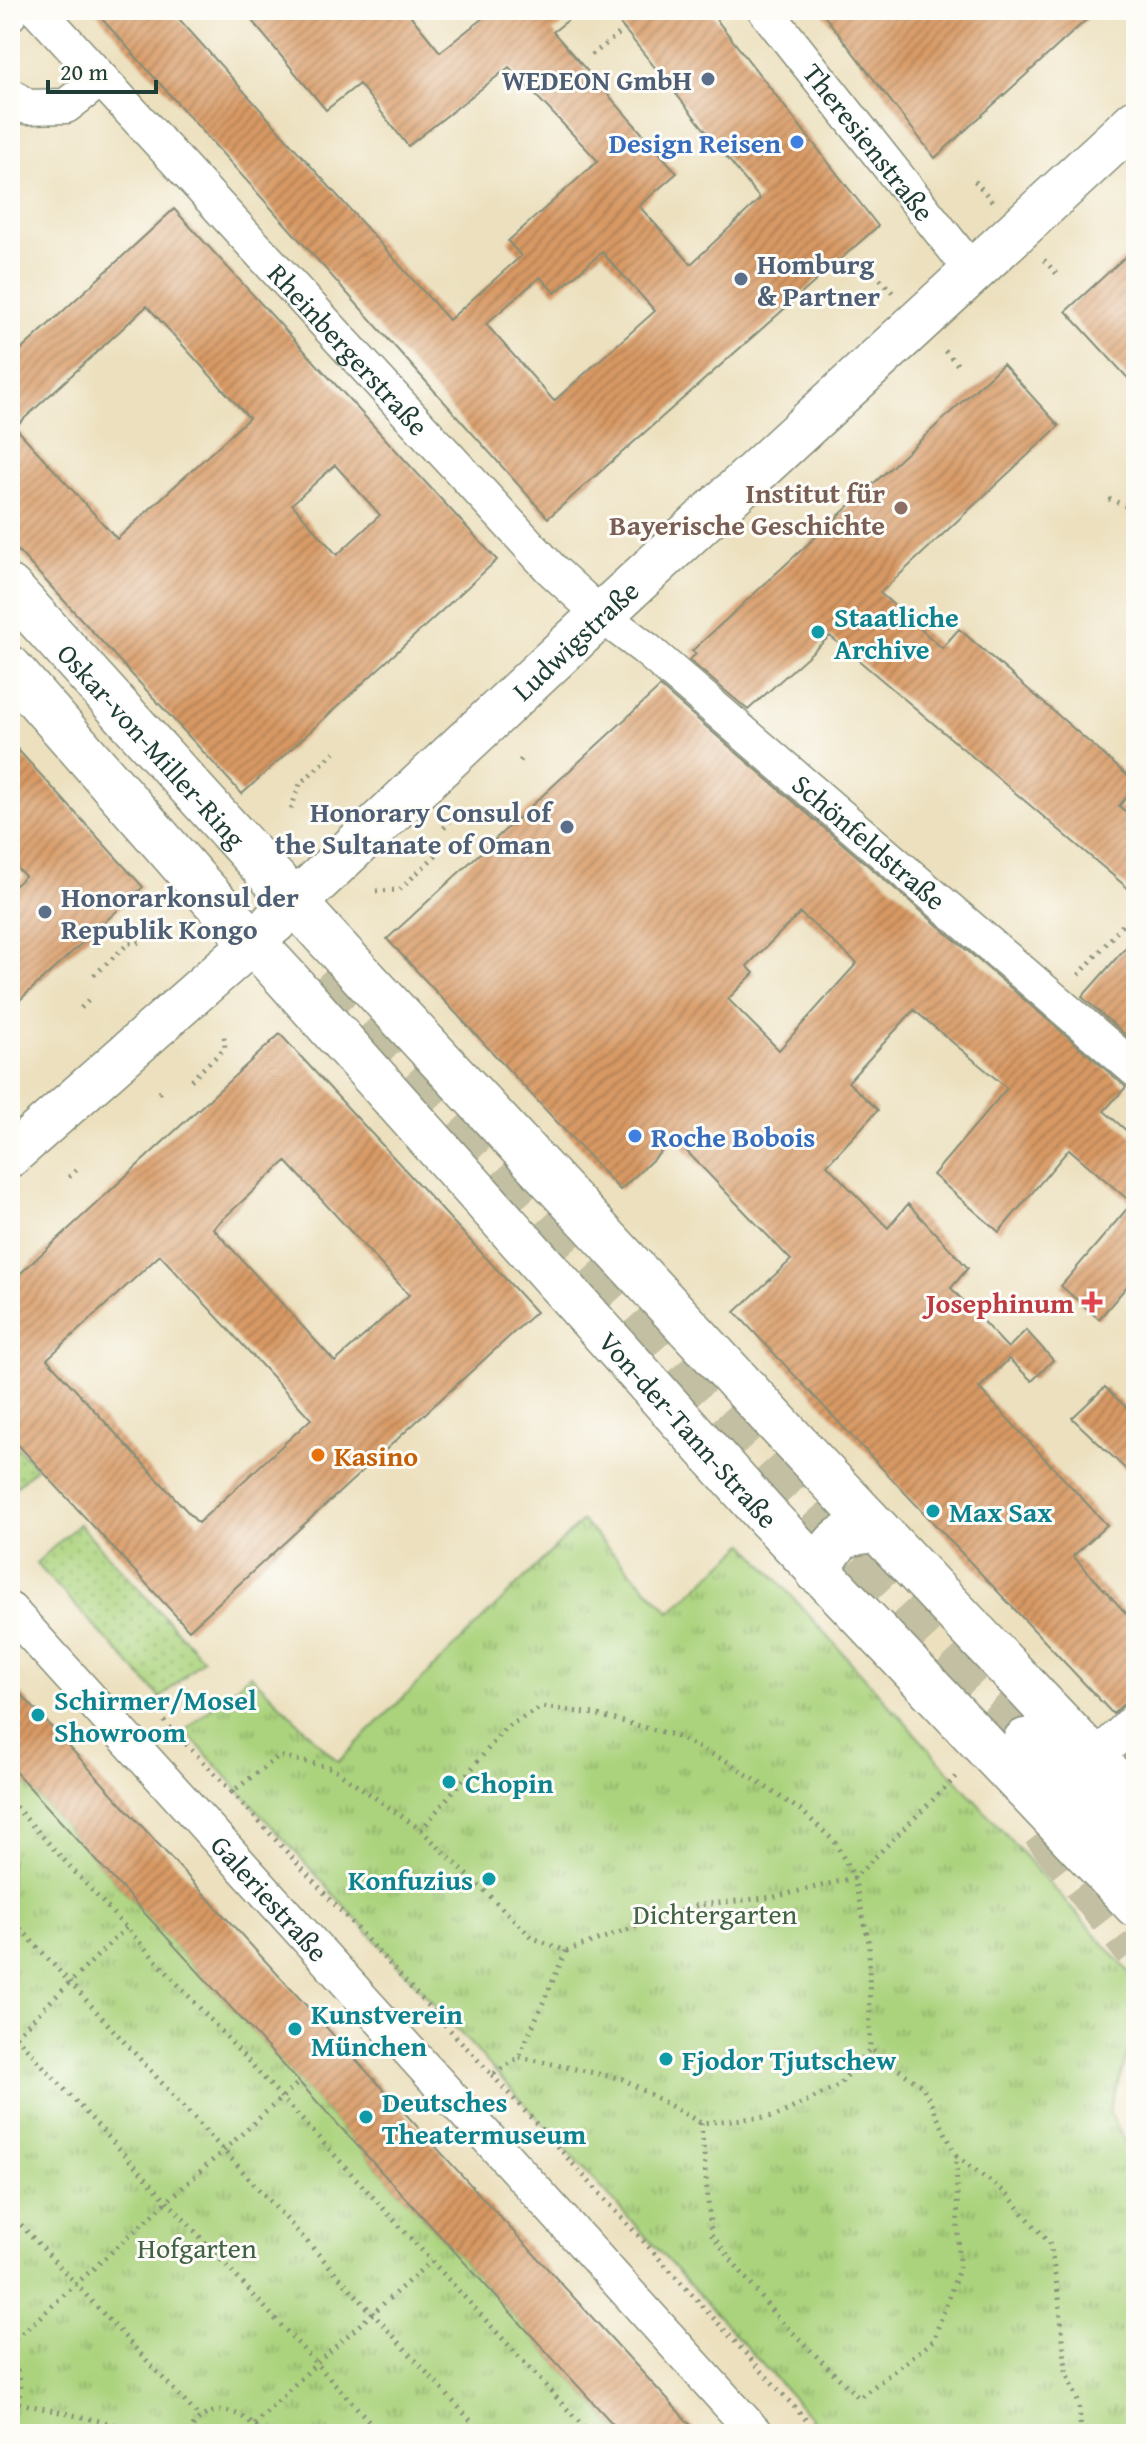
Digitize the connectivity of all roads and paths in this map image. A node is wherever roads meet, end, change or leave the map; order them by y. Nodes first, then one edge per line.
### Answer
1 (38, 10) edge
2 (765, 10) edge
3 (625, 29) dead end
4 (592, 55) dead end
5 (101, 79) junction
6 (10, 95) edge
7 (1136, 121) edge
8 (973, 272) junction
9 (1136, 497) edge
10 (1109, 499) dead end
11 (10, 588) edge
12 (601, 615) junction
13 (10, 668) edge
14 (339, 748) dead end
15 (291, 809) dead end
16 (450, 822) dead end
17 (444, 828) dead end
18 (437, 854) dead end
19 (376, 891) dead end
20 (295, 903) junction
21 (1136, 910) edge
22 (145, 942) dead end
23 (252, 943) junction
24 (94, 975) dead end
25 (90, 999) dead end
26 (1054, 1002) junction
27 (81, 1008) dead end
28 (224, 1033) dead end
29 (1136, 1070) edge
30 (191, 1080) dead end
31 (10, 1156) edge
32 (77, 1169) dead end
33 (69, 1177) dead end
34 (878, 1530) junction
35 (818, 1572) junction
36 (10, 1610) edge
37 (1136, 1719) edge
38 (164, 1721) dead end
39 (1025, 1741) tunnel mouth
40 (1094, 1760) junction
41 (952, 1782) dead end
42 (232, 1792) junction
43 (10, 1801) edge
44 (1136, 1803) edge
45 (421, 1830) junction
46 (1136, 1860) edge
47 (854, 1878) junction
48 (1136, 1905) edge
49 (10, 1917) edge
50 (126, 1928) junction
51 (566, 1951) junction
52 (71, 1983) junction
53 (436, 2015) dead end
54 (10, 2030) edge
55 (13, 2039) edge
56 (870, 2049) junction
57 (519, 2057) junction
58 (501, 2069) dead end
59 (492, 2075) dead end
60 (299, 2082) dead end
61 (281, 2097) junction
62 (701, 2123) junction
63 (223, 2150) junction
64 (956, 2155) junction
65 (167, 2201) junction
66 (10, 2213) edge
67 (431, 2261) junction
68 (76, 2284) junction
69 (373, 2313) junction
70 (10, 2344) edge
71 (10, 2356) edge
72 (317, 2363) junction
73 (19, 2403) junction
74 (200, 2418) junction
75 (10, 2423) edge
76 (254, 2424) junction
77 (158, 2434) edge
78 (189, 2434) edge
79 (261, 2434) edge
80 (381, 2434) edge
81 (483, 2434) edge
82 (590, 2434) edge
83 (756, 2434) edge
84 (819, 2434) edge
85 (1081, 2434) edge

1 - 5 street, Rheinbergerstraße
2 - 8 street, Theresienstraße
3 - 4 path
5 - 6 street
5 - 12 street, Rheinbergerstraße
7 - 8 main road, Ludwigstraße
8 - 12 main road, Ludwigstraße
9 - 10 path
11 - 20 main road, Oskar-von-Miller-Ring
12 - 20 main road, Ludwigstraße
12 - 26 street, Schönfeldstraße
13 - 23 main road, Oskar-von-Miller-Ring
14 - 15 path
16 - 17 path
18 - 19 path
20 - 23 main road, Ludwigstraße
20 - 34 main road
21 - 26 path
22 - 24 path
23 - 31 street, Ludwigstraße
23 - 35 main road, Von-der-Tann-Straße
25 - 27 path
26 - 29 street, Schönfeldstraße
28 - 30 path
32 - 33 path
34 - 35 main road
34 - 40 main road
35 - 48 main road, Von-der-Tann-Straße
36 - 83 street, Galeriestraße
37 - 40 street
38 - 42 path
39 - 46 main road
40 - 44 main road
41 - 47 path
42 - 45 path
42 - 53 path
43 - 50 path
45 - 47 path
45 - 51 path
47 - 51 path
47 - 56 path
49 - 52 path
50 - 52 path
50 - 61 path
51 - 57 path
52 - 55 path
52 - 63 path
54 - 55 path
55 - 65 path
56 - 62 path
56 - 64 path
57 - 58 path
57 - 62 path
59 - 84 path
60 - 61 path
61 - 63 path
61 - 67 path
62 - 64 path
63 - 65 path
63 - 69 path
64 - 85 path
65 - 68 path
65 - 72 path
66 - 68 path
67 - 69 path
67 - 82 path
68 - 70 path
68 - 74 path
69 - 72 path
69 - 81 path
71 - 73 path
72 - 76 path
72 - 80 path
73 - 75 path
73 - 77 path
74 - 76 path
74 - 78 path
76 - 79 path

